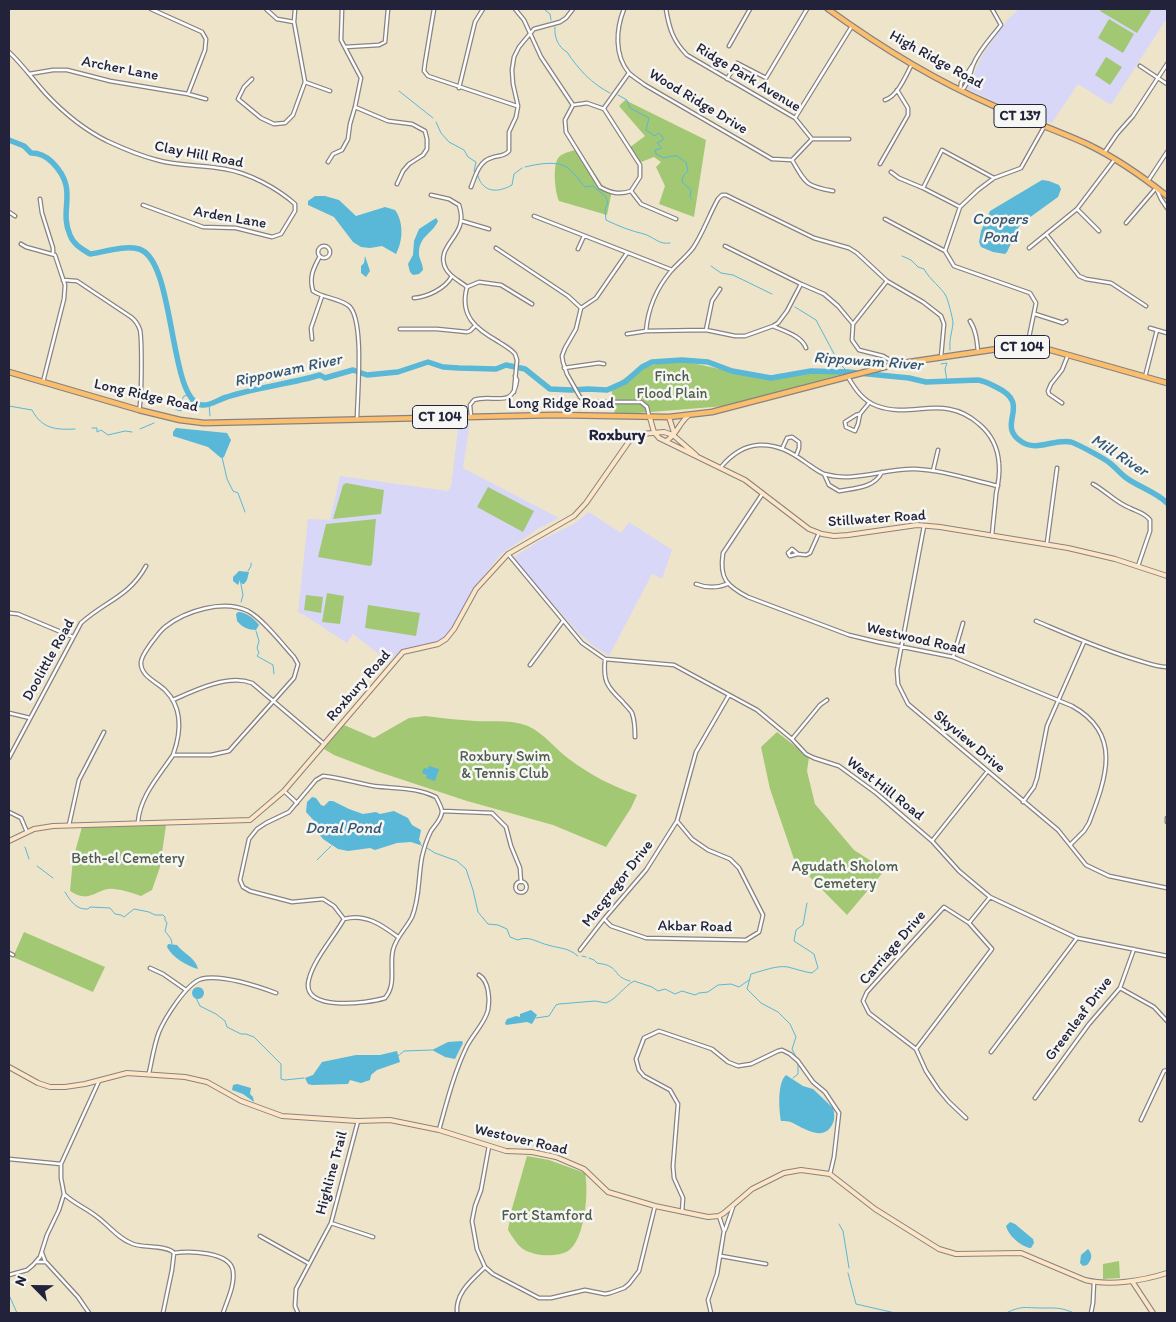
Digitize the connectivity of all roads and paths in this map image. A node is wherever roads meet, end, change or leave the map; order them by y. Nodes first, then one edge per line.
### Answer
1 (151, 9) edge
2 (266, 9) edge
3 (295, 9) edge
4 (342, 9) edge
5 (388, 9) edge
6 (434, 9) edge
7 (483, 9) edge
8 (515, 9) edge
9 (573, 9) edge
10 (624, 9) edge
11 (666, 9) edge
12 (750, 9) edge
13 (807, 9) edge
14 (828, 9) edge
15 (992, 9) edge
16 (294, 22) junction
17 (852, 26) junction
18 (530, 32) junction
19 (729, 46) dead end
20 (345, 47) junction
21 (9, 54) edge
22 (912, 64) junction
23 (1167, 64) edge
24 (973, 66) junction
25 (1140, 66) dead end
26 (629, 73) junction
27 (29, 74) junction
28 (252, 78) dead end
29 (1158, 78) junction
30 (726, 79) junction
31 (305, 82) junction
32 (1167, 84) edge
33 (459, 88) junction
34 (897, 90) junction
35 (960, 90) junction
36 (330, 91) dead end
37 (188, 94) junction
38 (206, 99) dead end
39 (885, 100) dead end
40 (573, 105) junction
41 (518, 106) junction
42 (355, 107) junction
43 (604, 109) junction
44 (796, 118) junction
45 (1045, 126) junction
46 (812, 139) junction
47 (849, 139) dead end
48 (1167, 152) edge
49 (1104, 153) junction
50 (1115, 159) junction
51 (792, 160) junction
52 (328, 162) dead end
53 (880, 164) dead end
54 (892, 172) dead end
55 (994, 178) junction
56 (1148, 182) junction
57 (397, 184) dead end
58 (471, 187) dead end
59 (923, 188) junction
60 (1156, 188) junction
61 (631, 191) junction
62 (834, 191) dead end
63 (432, 195) dead end
64 (1167, 196) edge
65 (40, 199) dead end
66 (295, 204) joint
67 (143, 205) dead end
68 (960, 207) junction
69 (1167, 208) edge
70 (1077, 209) junction
71 (9, 212) edge
72 (15, 216) dead end
73 (534, 216) dead end
74 (676, 219) dead end
75 (885, 219) dead end
76 (461, 221) junction
77 (1126, 223) dead end
78 (489, 229) dead end
79 (1099, 231) dead end
80 (1046, 234) junction
81 (584, 236) junction
82 (21, 244) dead end
83 (725, 246) dead end
84 (496, 248) dead end
85 (1029, 248) dead end
86 (578, 249) dead end
87 (945, 251) junction
88 (627, 252) junction
89 (53, 254) junction
90 (320, 256) junction
91 (672, 270) junction
92 (452, 276) junction
93 (63, 280) junction
94 (887, 281) junction
95 (801, 284) junction
96 (467, 287) junction
97 (720, 289) dead end
98 (322, 296) junction
99 (414, 298) dead end
100 (532, 304) dead end
101 (1146, 306) dead end
102 (581, 308) junction
103 (1035, 314) junction
104 (970, 321) dead end
105 (1066, 321) dead end
106 (853, 324) junction
107 (476, 326) junction
108 (773, 326) junction
109 (1150, 328) dead end
110 (400, 329) dead end
111 (706, 330) junction
112 (1158, 330) junction
113 (646, 331) junction
114 (1167, 333) edge
115 (626, 334) dead end
116 (312, 340) dead end
117 (1027, 347) junction
118 (806, 348) dead end
119 (978, 352) junction
120 (1068, 354) junction
121 (941, 357) junction
122 (604, 364) dead end
123 (896, 364) junction
124 (564, 368) junction
125 (9, 372) edge
126 (848, 377) junction
127 (1145, 377) junction
128 (43, 382) junction
129 (1167, 384) edge
130 (869, 403) junction
131 (1062, 403) dead end
132 (139, 410) junction
133 (860, 414) junction
134 (471, 416) junction
135 (688, 416) junction
136 (669, 417) junction
137 (650, 418) junction
138 (357, 420) junction
139 (654, 432) junction
140 (674, 435) junction
141 (666, 441) junction
142 (782, 449) junction
143 (938, 450) dead end
144 (696, 455) junction
145 (796, 456) junction
146 (721, 467) junction
147 (1057, 468) dead end
148 (933, 471) junction
149 (882, 472) junction
150 (823, 473) junction
151 (1093, 484) dead end
152 (998, 486) junction
153 (763, 493) junction
154 (924, 526) junction
155 (819, 533) junction
156 (992, 536) junction
157 (1047, 543) junction
158 (508, 554) junction
159 (798, 554) dead end
160 (146, 566) dead end
161 (1138, 566) junction
162 (1167, 576) edge
163 (696, 584) dead end
164 (727, 584) junction
165 (9, 613) edge
166 (1036, 621) dead end
167 (563, 622) junction
168 (963, 623) dead end
169 (73, 637) junction
170 (1084, 642) junction
171 (900, 647) junction
172 (953, 657) junction
173 (605, 659) junction
174 (530, 665) dead end
175 (1167, 667) edge
176 (729, 695) junction
177 (173, 700) junction
178 (827, 700) dead end
179 (1058, 701) junction
180 (273, 703) junction
181 (9, 713) edge
182 (30, 718) junction
183 (104, 732) dead end
184 (635, 737) dead end
185 (792, 738) junction
186 (324, 744) junction
187 (173, 754) junction
188 (9, 758) edge
189 (987, 772) junction
190 (284, 791) junction
191 (1023, 802) junction
192 (297, 804) junction
193 (9, 812) edge
194 (442, 812) junction
195 (138, 822) junction
196 (677, 822) junction
197 (69, 825) junction
198 (27, 832) junction
199 (9, 840) edge
200 (932, 840) junction
201 (1070, 845) junction
202 (521, 882) junction
203 (1167, 888) edge
204 (990, 897) junction
205 (344, 919) junction
206 (604, 919) junction
207 (969, 923) junction
208 (398, 936) junction
209 (1077, 938) junction
210 (1134, 949) junction
211 (580, 950) dead end
212 (9, 953) edge
213 (13, 955) dead end
214 (1167, 956) edge
215 (150, 968) dead end
216 (479, 974) dead end
217 (1120, 988) junction
218 (186, 990) junction
219 (276, 993) dead end
220 (1167, 1022) edge
221 (916, 1049) junction
222 (991, 1052) dead end
223 (9, 1067) edge
224 (1167, 1070) edge
225 (149, 1074) junction
226 (99, 1082) junction
227 (1034, 1098) dead end
228 (966, 1118) dead end
229 (1142, 1120) dead end
230 (358, 1121) junction
231 (438, 1130) junction
232 (489, 1146) junction
233 (9, 1159) edge
234 (61, 1164) junction
235 (830, 1174) junction
236 (64, 1194) junction
237 (655, 1206) junction
238 (733, 1207) junction
239 (682, 1212) junction
240 (719, 1216) junction
241 (331, 1223) junction
242 (724, 1231) junction
243 (260, 1236) dead end
244 (373, 1237) dead end
245 (42, 1252) junction
246 (174, 1252) junction
247 (721, 1256) junction
248 (36, 1262) junction
249 (45, 1262) junction
250 (308, 1263) junction
251 (766, 1264) dead end
252 (485, 1267) junction
253 (1167, 1273) edge
254 (9, 1275) edge
255 (1132, 1281) junction
256 (1094, 1282) junction
257 (89, 1313) edge
258 (163, 1313) edge
259 (223, 1313) edge
260 (298, 1313) edge
261 (457, 1313) edge
262 (711, 1313) edge
263 (1090, 1313) edge
264 (1153, 1313) edge

1 - 37 street
2 - 16 street
3 - 16 street
4 - 20 street
5 - 20 street
6 - 33 street
7 - 33 street
8 - 18 street
9 - 18 street
10 - 26 street, Wood Ridge Drive
11 - 30 street, Ridge Park Avenue
12 - 19 street
13 - 30 street
14 - 17 main road, High Ridge Road / CT 137
15 - 24 street
16 - 31 street
17 - 22 main road, High Ridge Road / CT 137
17 - 44 street
18 - 40 street
18 - 41 street
20 - 42 street
21 - 27 street, Clay Hill Road
22 - 34 street
22 - 35 main road, High Ridge Road / CT 137
23 - 29 street
24 - 35 street
24 - 35 street
25 - 29 street
26 - 43 street
26 - 51 street, Wood Ridge Drive
27 - 37 street, Archer Lane
27 - 66 street, Clay Hill Road
28 - 31 street
29 - 32 street
29 - 49 street
30 - 44 street, Ridge Park Avenue
31 - 36 street
33 - 41 street
34 - 39 street
34 - 53 street
35 - 45 main road, High Ridge Road / CT 137
37 - 38 street, Archer Lane
40 - 43 street
40 - 61 street
41 - 58 street
42 - 52 street
42 - 57 street
43 - 61 street
44 - 46 street, Ridge Park Avenue
45 - 49 main road, High Ridge Road / CT 137
45 - 55 street
46 - 47 street
46 - 51 street
48 - 56 street
49 - 50 main road, High Ridge Road / CT 137
50 - 56 main road, High Ridge Road / CT 137
50 - 70 street
51 - 62 street
54 - 59 street
55 - 59 street
55 - 68 street
56 - 60 main road, High Ridge Road / CT 137
59 - 68 street
60 - 64 main road, High Ridge Road / CT 137
60 - 69 street
60 - 77 street
61 - 74 street
63 - 76 street
65 - 89 street
66 - 67 street, Arden Lane
68 - 87 street
70 - 79 street
70 - 80 street
71 - 72 street
73 - 81 street
75 - 87 street
76 - 78 street
76 - 92 street
80 - 85 street
80 - 101 street
81 - 86 street
81 - 88 street
82 - 89 street
83 - 95 street
84 - 102 street
87 - 103 street
88 - 91 street
88 - 102 street
89 - 93 street
90 - 90 street
90 - 98 street
91 - 94 street
91 - 113 street
92 - 96 street
92 - 99 street
93 - 128 street
93 - 132 street
94 - 106 street
94 - 121 street
95 - 106 street
95 - 108 street
96 - 100 street
96 - 107 street
97 - 111 street
98 - 116 street
98 - 138 street
102 - 124 street
103 - 105 street
103 - 117 street
104 - 119 street
106 - 123 street
107 - 110 street
107 - 134 street
108 - 111 street
108 - 118 street
109 - 112 street
111 - 113 street
112 - 114 street
112 - 127 street
113 - 115 street
117 - 119 main road, Long Ridge Road / CT 104
117 - 120 main road, Long Ridge Road / CT 104
119 - 121 main road, Long Ridge Road / CT 104
120 - 127 main road, Long Ridge Road / CT 104
120 - 131 street
121 - 123 main road, Long Ridge Road / CT 104
122 - 124 street
123 - 126 main road, Long Ridge Road / CT 104
124 - 137 street
125 - 128 main road, Long Ridge Road / CT 104
126 - 130 street
126 - 135 main road, Long Ridge Road / CT 104
127 - 129 main road, Long Ridge Road / CT 104
128 - 132 main road, Long Ridge Road / CT 104
130 - 133 street
130 - 152 street
132 - 138 main road, Long Ridge Road / CT 104
133 - 133 street
134 - 137 main road, Long Ridge Road / CT 104
134 - 138 main road, Long Ridge Road / CT 104
135 - 136 main road, Long Ridge Road / CT 104
135 - 140 street
136 - 137 main road, Long Ridge Road / CT 104
136 - 140 street
137 - 139 street
139 - 140 street
139 - 141 street, Stillwater Road
139 - 158 street, Roxbury Road
140 - 141 street
140 - 144 street, Stillwater Road
141 - 144 street, Stillwater Road
142 - 145 street
142 - 145 street
142 - 146 street
143 - 148 street
144 - 146 street, Stillwater Road
145 - 150 street
146 - 153 street, Stillwater Road
147 - 157 street
148 - 149 street
148 - 152 street
149 - 150 street
149 - 150 street
151 - 161 street
152 - 156 street
153 - 155 street, Stillwater Road
153 - 164 street
154 - 155 street, Stillwater Road
154 - 156 street, Stillwater Road
154 - 171 street, Skyview Drive
155 - 159 street
156 - 157 street, Stillwater Road
157 - 161 street, Stillwater Road
158 - 167 street
158 - 186 street, Roxbury Road
160 - 169 street, Doolittle Road
161 - 162 street, Stillwater Road
163 - 164 street
164 - 171 street, Westwood Road
165 - 169 street
166 - 170 street
167 - 173 street
167 - 174 street
168 - 172 street
169 - 182 street, Doolittle Road
170 - 175 street
170 - 179 street
171 - 172 street, Westwood Road
171 - 189 street, Skyview Drive
172 - 179 street, Westwood Road
173 - 176 street, West Hill Road
173 - 184 street
176 - 185 street, West Hill Road
176 - 196 street, Macgregor Drive
177 - 180 street
177 - 180 street
177 - 187 street
178 - 185 street
179 - 191 street
179 - 201 street, Westwood Road
180 - 186 street
180 - 187 street
181 - 182 street
182 - 188 street, Doolittle Road
183 - 197 street
185 - 200 street, West Hill Road
186 - 190 street, Roxbury Road
187 - 195 street
189 - 191 street, Skyview Drive
189 - 200 street
190 - 192 street
190 - 195 street, Roxbury Road
191 - 201 street, Skyview Drive
192 - 194 street
192 - 205 street
193 - 198 street
194 - 202 street
194 - 208 street
195 - 197 street, Roxbury Road
196 - 206 street, Macgregor Drive
196 - 206 street, Akbar Road
197 - 198 street, Roxbury Road
198 - 199 street, Roxbury Road
200 - 204 street, West Hill Road
201 - 203 street, Skyview Drive
202 - 202 street
204 - 207 street
204 - 209 street, West Hill Road
205 - 208 street
205 - 208 street
206 - 211 street, Macgregor Drive
207 - 221 street
207 - 221 street, Carriage Drive
209 - 210 street, West Hill Road
209 - 222 street
210 - 214 street, West Hill Road
210 - 217 street, Greenleaf Drive
212 - 213 street
215 - 218 street
216 - 231 street
217 - 220 street
217 - 227 street, Greenleaf Drive
218 - 219 street
218 - 225 street
221 - 228 street, Carriage Drive
223 - 226 street, Westover Road
224 - 229 street
225 - 226 street, Westover Road
225 - 230 street, Westover Road
226 - 234 street
230 - 231 street, Westover Road
230 - 241 street, Highline Trail
231 - 232 street, Westover Road
232 - 237 street, Westover Road
232 - 252 street
233 - 234 street
234 - 236 street
235 - 238 street
235 - 239 street
235 - 256 street
236 - 245 street
236 - 246 street
237 - 239 street, Westover Road
237 - 252 street
238 - 240 street
238 - 242 street
239 - 240 street, Westover Road
240 - 242 street
241 - 244 street
241 - 250 street, Highline Trail
242 - 247 street
243 - 250 street
245 - 248 street
245 - 249 street
246 - 258 street
246 - 259 street
247 - 251 street
247 - 262 street
248 - 249 street
248 - 254 street
249 - 257 street
250 - 260 street, Highline Trail
252 - 261 street
253 - 255 street
255 - 256 street
255 - 264 street
256 - 263 street

